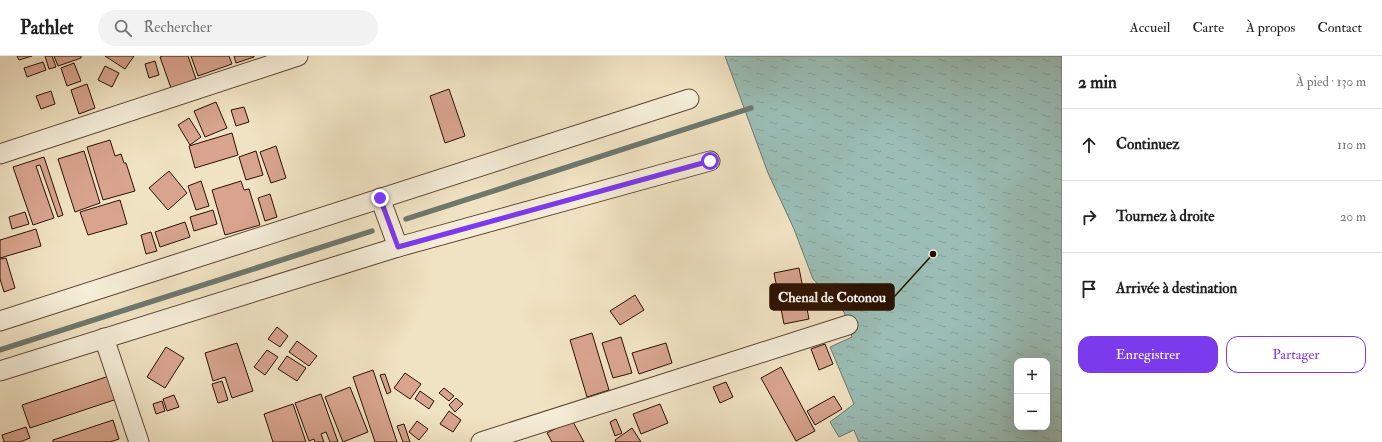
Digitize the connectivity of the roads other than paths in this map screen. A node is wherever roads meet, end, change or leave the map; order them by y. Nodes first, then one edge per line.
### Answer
1 (298, 56) edge
2 (689, 99) dead end
3 (0, 154) edge
4 (710, 161) dead end
5 (380, 198) junction
6 (398, 247) junction
7 (0, 321) edge
8 (848, 325) dead end
9 (104, 338) junction
10 (0, 371) edge
11 (139, 442) edge
12 (481, 442) edge

1 - 3 street
2 - 5 street
4 - 6 street
5 - 6 street
5 - 7 street
6 - 9 street
8 - 12 street
9 - 10 street
9 - 11 street

